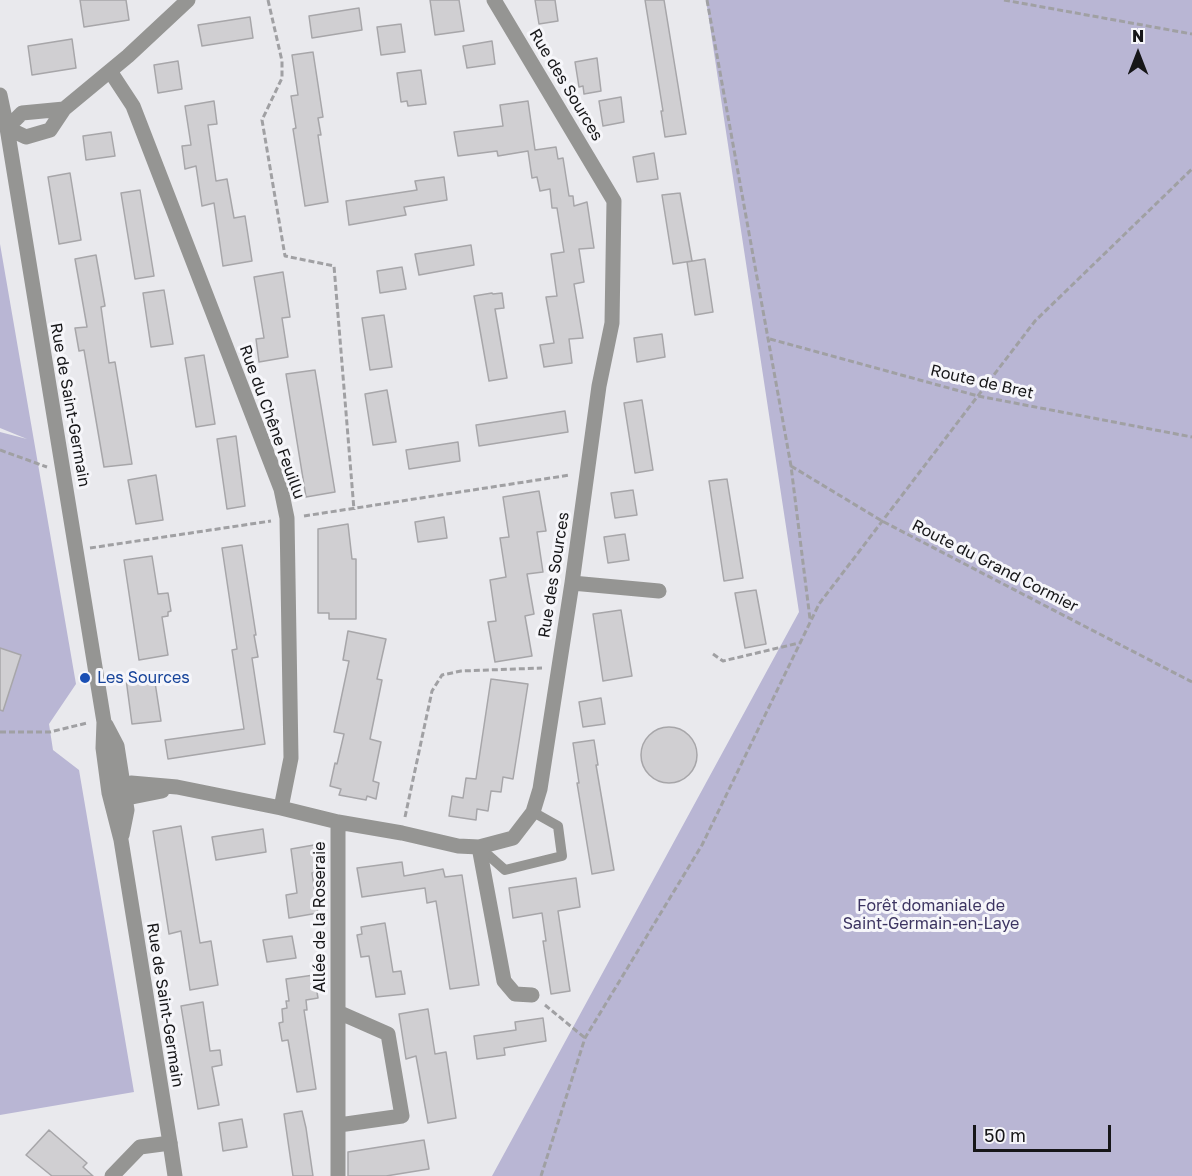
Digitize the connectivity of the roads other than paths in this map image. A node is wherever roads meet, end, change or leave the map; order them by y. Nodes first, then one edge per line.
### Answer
1 (188, 0) edge
2 (494, 0) edge
3 (110, 71) junction
4 (0, 95) edge
5 (64, 109) junction
6 (7, 128) junction
7 (572, 583) junction
8 (659, 591) dead end
9 (116, 792) junction
10 (281, 808) junction
11 (533, 812) junction
12 (338, 822) junction
13 (479, 847) junction
14 (532, 995) road end
15 (338, 1012) junction
16 (339, 1125) junction
17 (170, 1143) junction
18 (112, 1176) edge
19 (175, 1176) edge
20 (338, 1176) edge

1 - 3 street
2 - 7 street, Rue des Sources
3 - 5 street
3 - 10 street, Rue du Chêne Feuillu
4 - 6 street, Rue de Saint-Germain
5 - 6 street
5 - 6 street
6 - 9 street, Rue de Saint-Germain
7 - 8 street
7 - 11 street, Rue des Sources
9 - 10 street, Rue des Sources
9 - 17 street, Rue de Saint-Germain
10 - 12 street, Rue des Sources
11 - 13 street, Rue des Sources
11 - 13 lane
12 - 13 street, Rue des Sources
12 - 15 street, Allée de la Roseraie
13 - 14 street
15 - 16 street, Allée de la Roseraie
15 - 16 street, Allée de la Roseraie
16 - 20 street, Allée de la Roseraie
17 - 18 street
17 - 19 street, Rue de Saint-Germain

